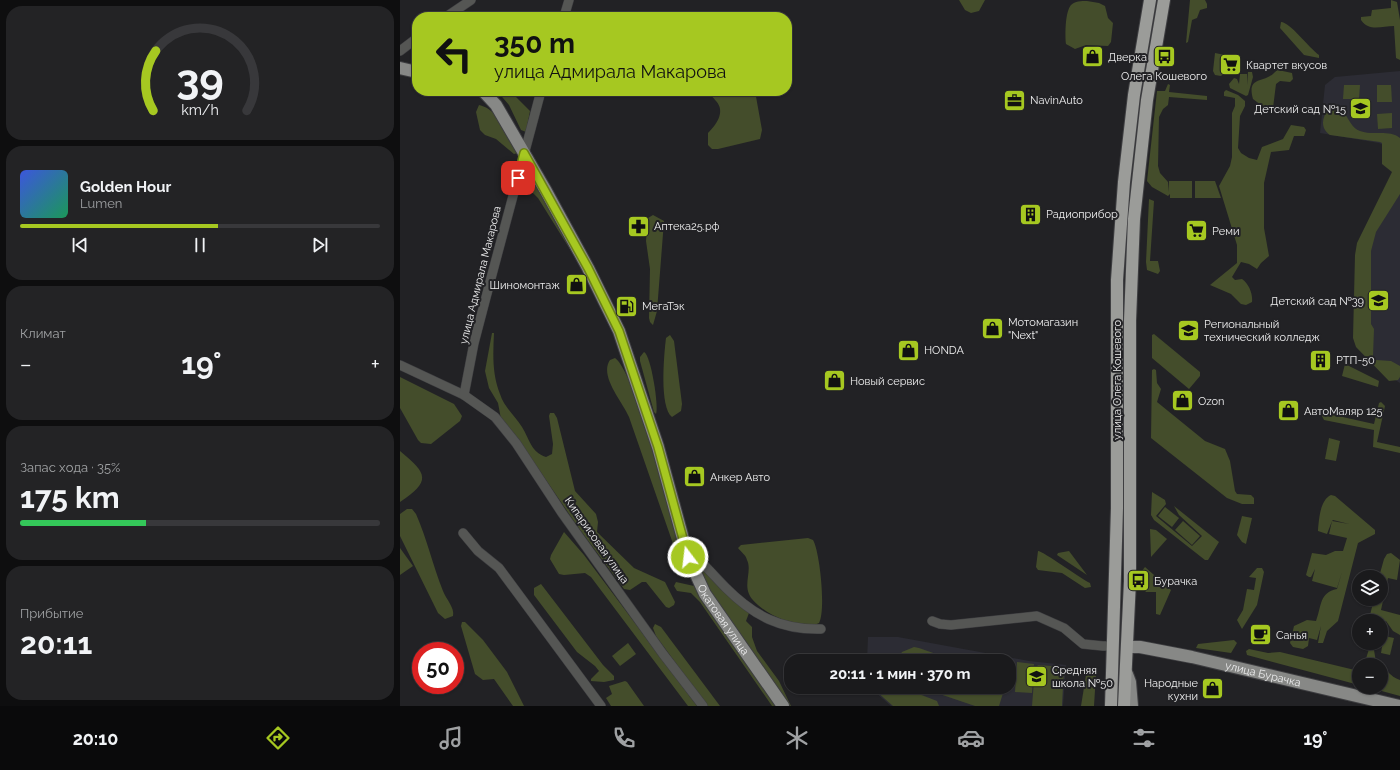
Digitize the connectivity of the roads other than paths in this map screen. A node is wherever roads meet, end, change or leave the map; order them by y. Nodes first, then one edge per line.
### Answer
1 (471, 0) edge
2 (569, 0) edge
3 (1150, 0) edge
4 (1164, 0) edge
5 (453, 12) edge
6 (565, 12) edge
7 (412, 42) edge
8 (400, 51) edge
9 (400, 68) edge
10 (412, 71) edge
11 (488, 96) edge
12 (540, 96) edge
13 (524, 153) junction
14 (400, 365) edge
15 (464, 395) junction
16 (463, 533) dead end
17 (692, 567) junction
18 (932, 621) dead end
19 (820, 629) dead end
20 (1113, 646) junction
21 (1127, 647) junction
22 (1126, 669) junction
23 (601, 706) edge
24 (703, 706) edge
25 (783, 706) edge
26 (1111, 706) edge
27 (1124, 706) edge
28 (1132, 706) edge
29 (1399, 706) edge

1 - 5 street
2 - 6 street
3 - 20 highway, улица Олега Кошевого
4 - 21 highway, улица Олега Кошевого
7 - 8 street
9 - 10 main road
11 - 13 main road, Окатовая улица
12 - 13 street, улица Адмирала Макарова
13 - 15 street, улица Адмирала Макарова
13 - 17 main road, Окатовая улица
14 - 15 street, Кипарисовая улица
15 - 24 street, Кипарисовая улица
16 - 23 street
17 - 19 street
17 - 25 main road, Окатовая улица
18 - 20 street
20 - 26 highway, улица Олега Кошевого
21 - 22 highway, улица Олега Кошевого
21 - 29 main road, улица Бурачка
22 - 27 highway, улица Олега Кошевого
22 - 28 main road

